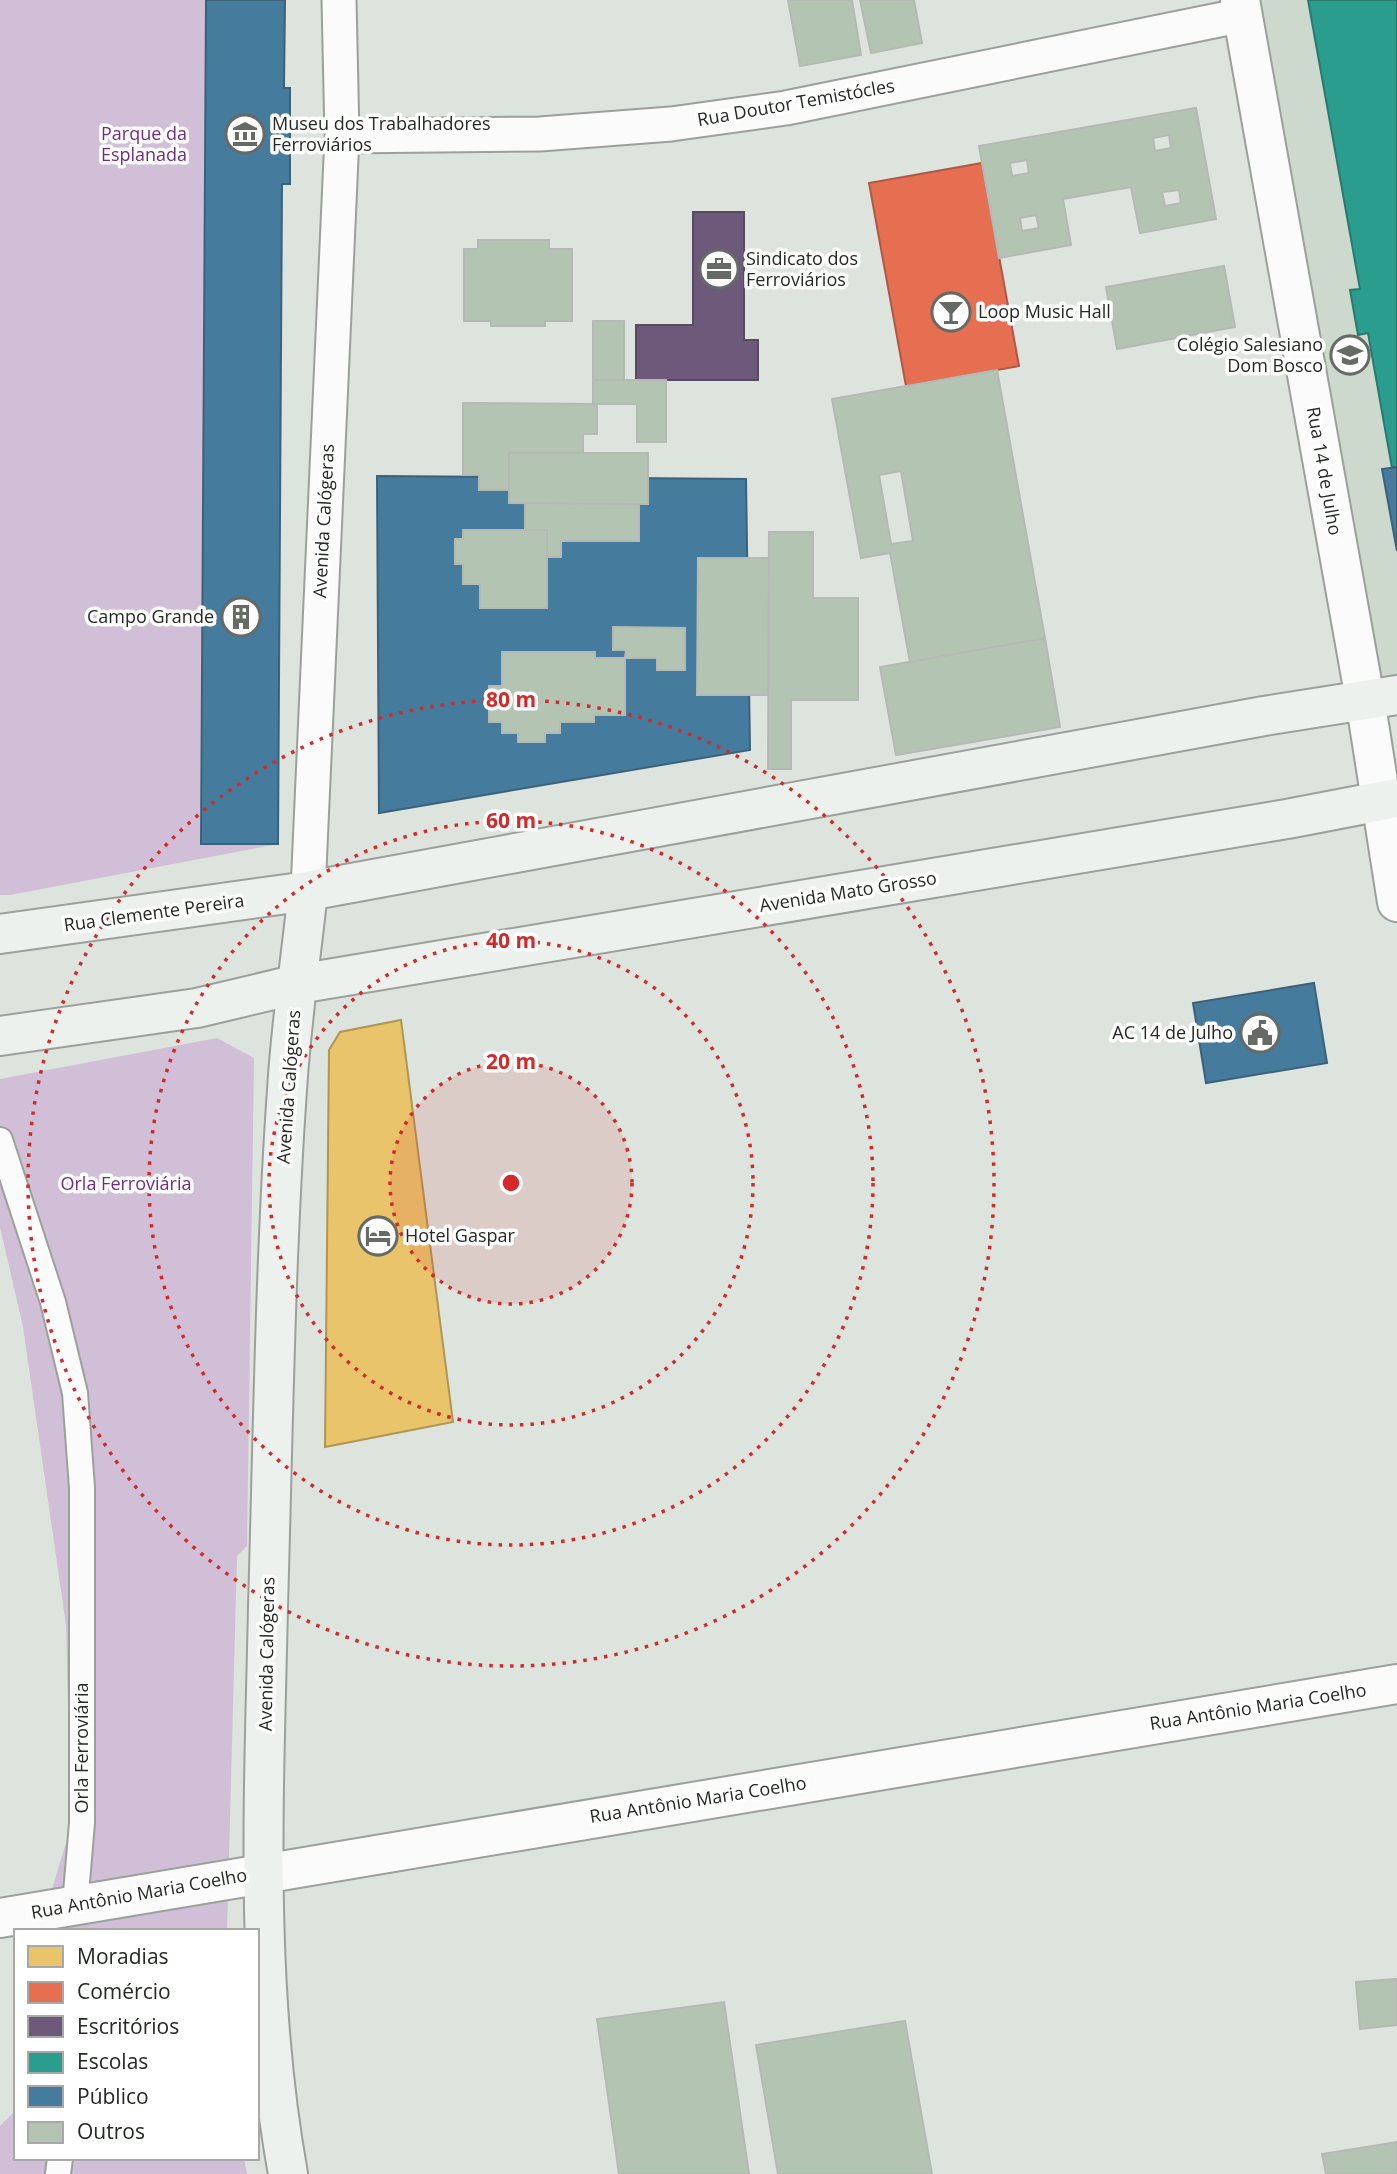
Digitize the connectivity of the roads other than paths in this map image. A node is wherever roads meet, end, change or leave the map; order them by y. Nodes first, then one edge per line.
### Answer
1 (339, 0) edge
2 (1242, 7) edge
3 (342, 136) junction
4 (1381, 697) edge
5 (1388, 799) edge
6 (308, 891) junction
7 (1397, 902) edge
8 (0, 934) edge
9 (298, 984) junction
10 (0, 1036) edge
11 (0, 1140) edge
12 (1397, 1684) edge
13 (262, 1873) junction
14 (75, 1905) junction
15 (12, 1921) edge
16 (288, 2174) edge

1 - 3 street, Avenida Calógeras
2 - 3 street, Rua Doutor Temistócles
2 - 4 street, Rua 14 de Julho
3 - 6 street, Avenida Calógeras
4 - 5 street, Rua 14 de Julho
4 - 6 main road
5 - 7 street, Rua 14 de Julho
5 - 9 main road, Avenida Mato Grosso
6 - 8 main road, Rua Clemente Pereira
6 - 9 main road, Avenida Calógeras
9 - 10 main road
9 - 13 main road, Avenida Calógeras
11 - 14 street, Orla Ferroviária
12 - 13 street, Rua Antônio Maria Coelho
13 - 14 street, Rua Antônio Maria Coelho
13 - 16 main road, Avenida Calógeras
14 - 15 street, Rua Antônio Maria Coelho

